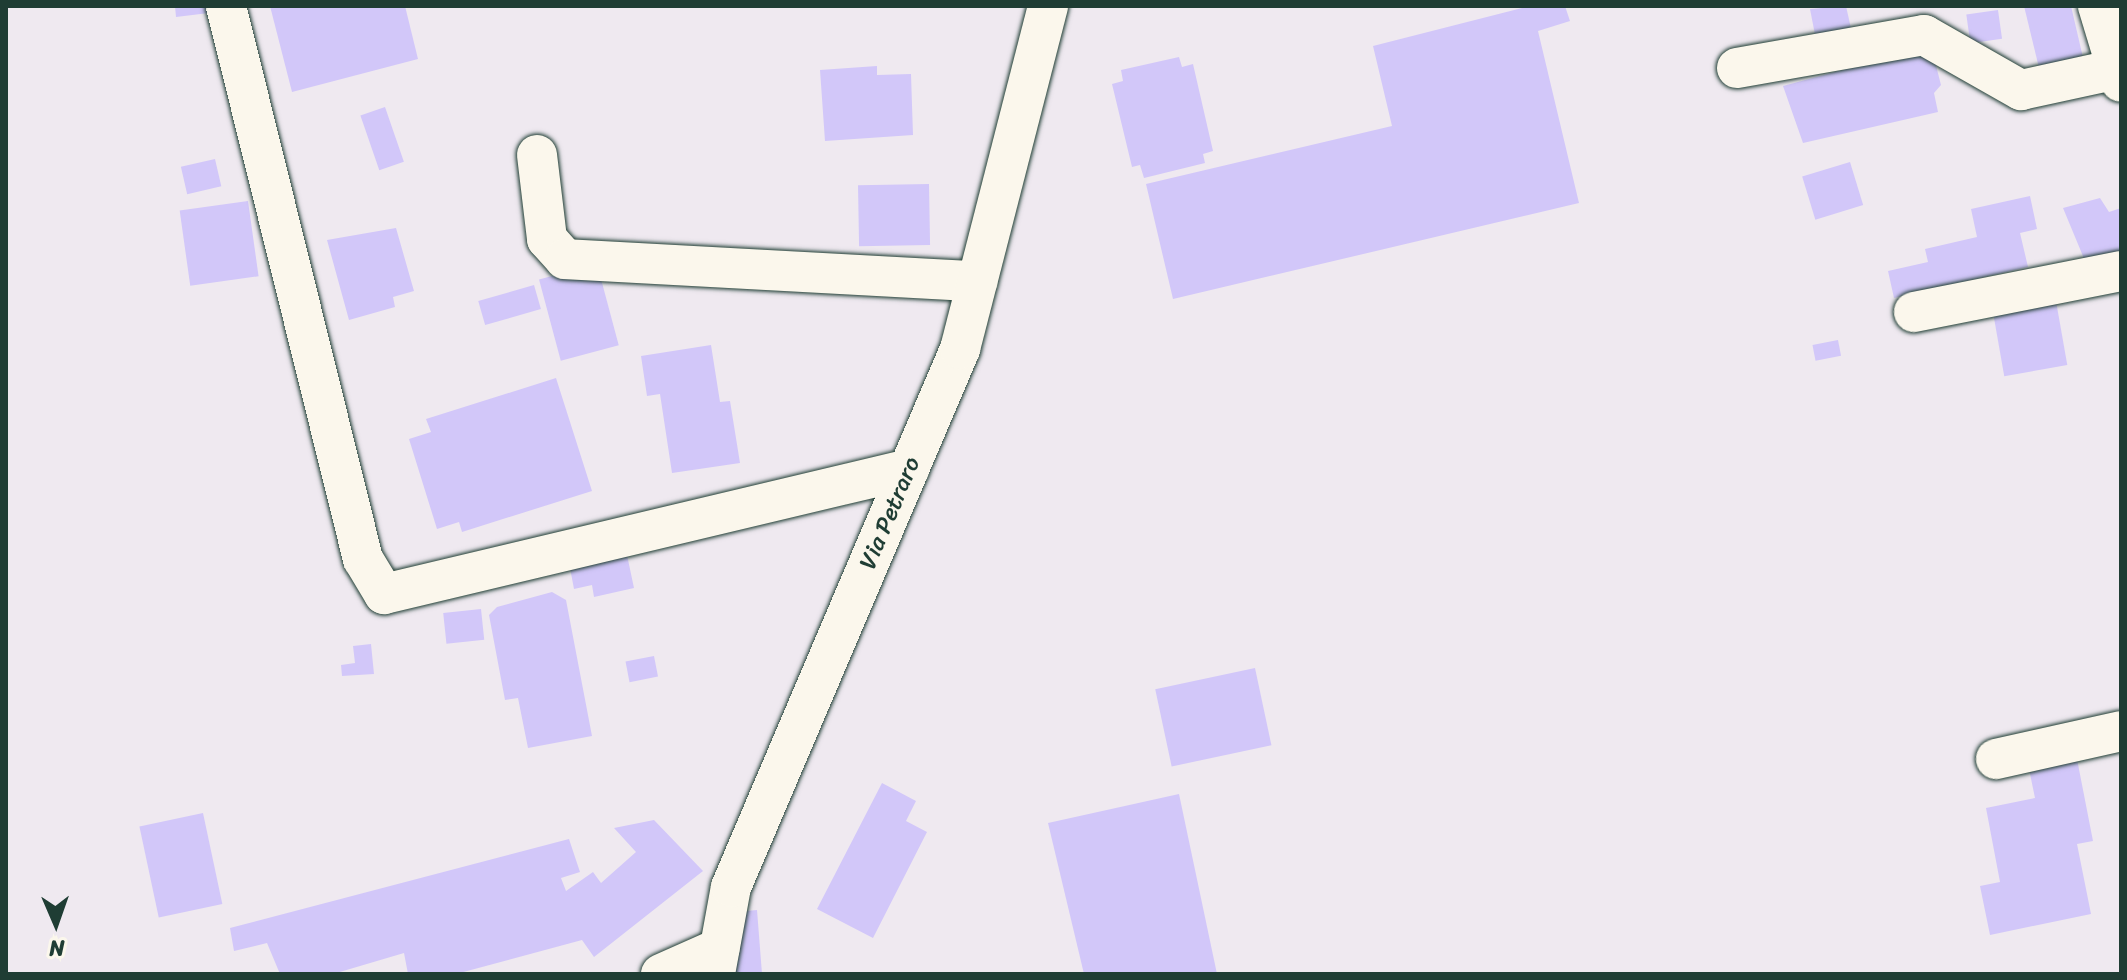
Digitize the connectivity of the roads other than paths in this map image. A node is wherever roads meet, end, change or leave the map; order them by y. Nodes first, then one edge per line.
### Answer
1 (226, 6) edge
2 (1048, 6) edge
3 (2098, 6) edge
4 (1737, 68) dead end
5 (2119, 76) edge
6 (537, 155) dead end
7 (2121, 271) edge
8 (977, 281) junction
9 (1914, 312) dead end
10 (909, 469) junction
11 (2121, 731) edge
12 (1996, 759) dead end
13 (717, 961) edge
14 (661, 974) edge

1 - 10 street
2 - 8 street, Via Petraro
3 - 5 street
4 - 5 street
6 - 8 street
7 - 9 street
8 - 10 street, Via Petraro
10 - 13 street, Via Petraro
11 - 12 street
13 - 14 street, Via Petraro

